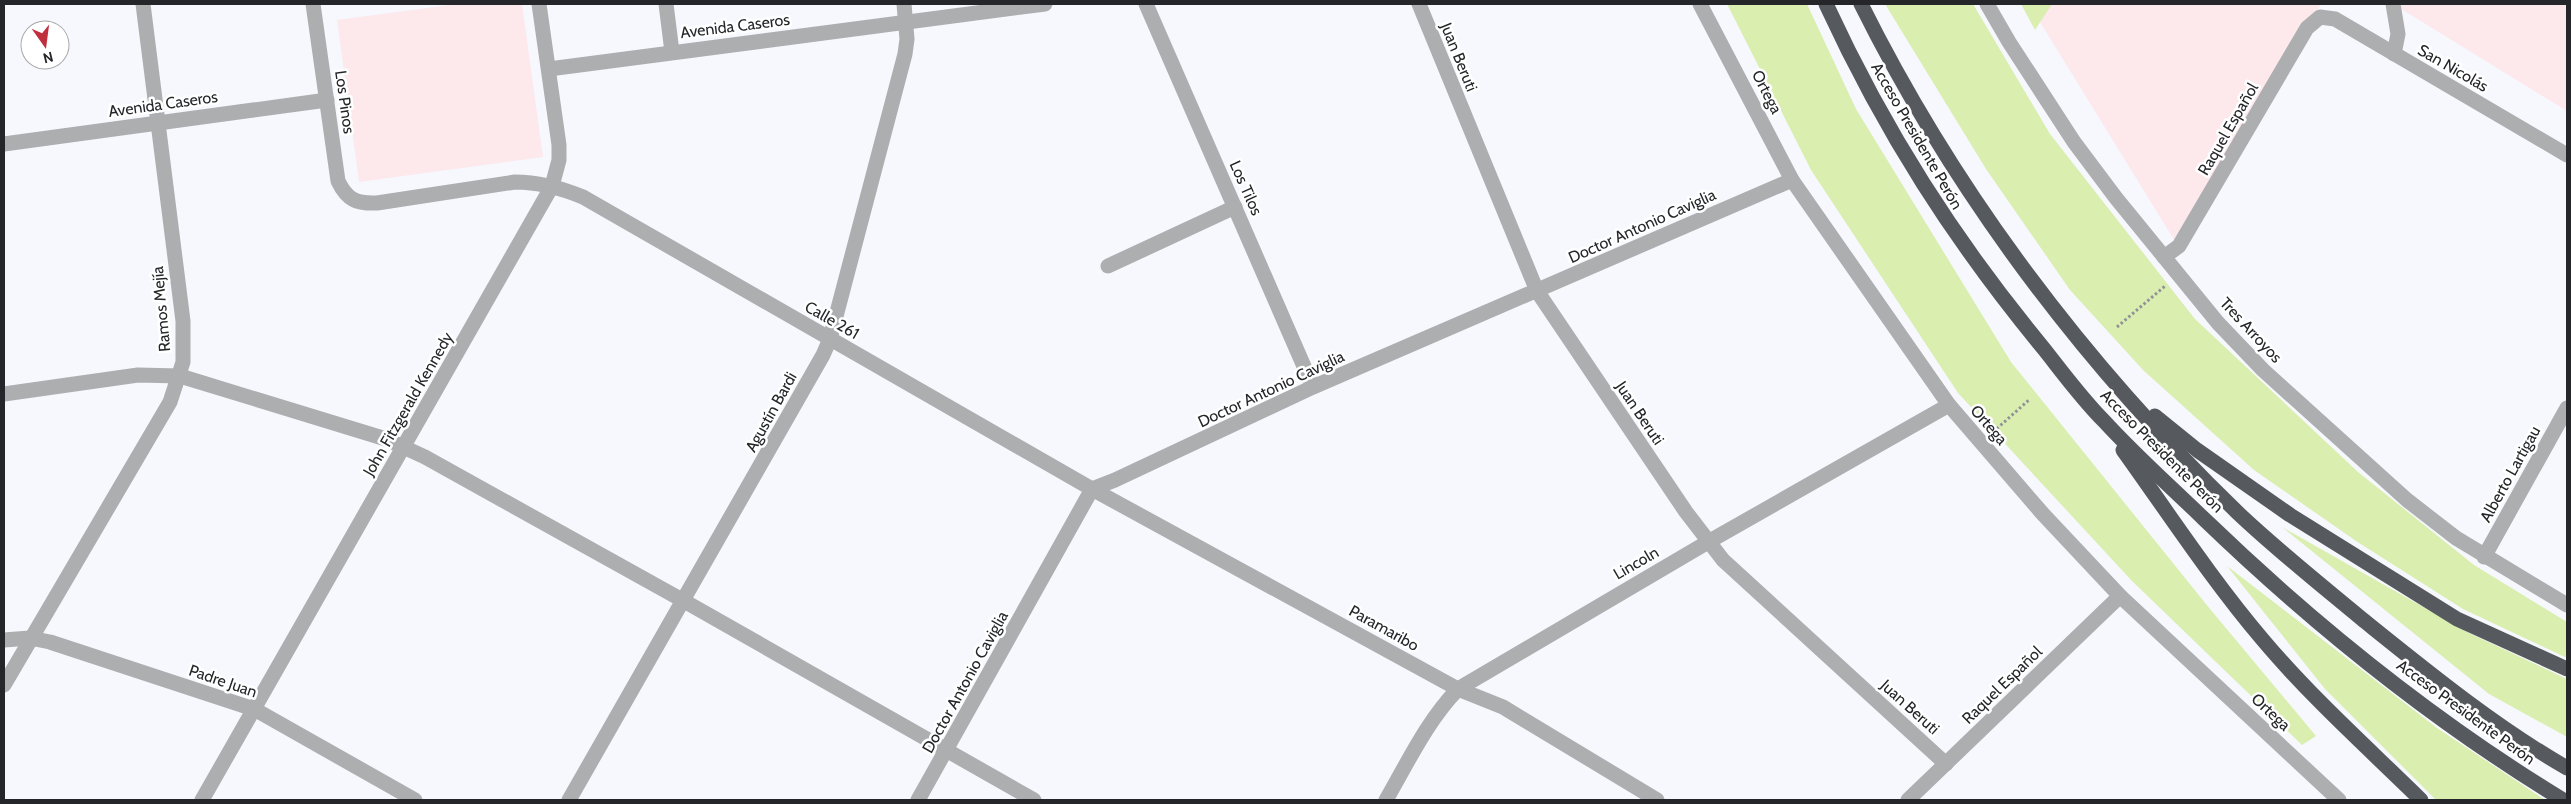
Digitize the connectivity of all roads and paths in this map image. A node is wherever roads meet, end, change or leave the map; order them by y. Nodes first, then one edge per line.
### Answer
1 (143, 4) edge
2 (314, 4) edge
3 (539, 4) edge
4 (666, 4) edge
5 (904, 4) edge
6 (1045, 4) edge
7 (1146, 4) edge
8 (1419, 4) edge
9 (1700, 4) edge
10 (1826, 4) edge
11 (1861, 4) edge
12 (1988, 4) edge
13 (2393, 4) edge
14 (2320, 18) joint
15 (906, 22) junction
16 (672, 52) junction
17 (2394, 54) junction
18 (549, 69) junction
19 (327, 100) junction
20 (156, 123) junction
21 (4, 144) edge
22 (2567, 155) edge
23 (1792, 180) junction
24 (552, 186) junction
25 (1235, 207) junction
26 (2164, 257) junction
27 (1108, 266) dead end
28 (2179, 274) junction
29 (1537, 291) junction
30 (2117, 327) dead end
31 (830, 338) junction
32 (180, 376) junction
33 (1313, 387) junction
34 (2118, 388) junction
35 (4, 394) edge
36 (2030, 399) dead end
37 (1949, 405) junction
38 (2567, 408) edge
39 (2102, 420) junction
40 (1981, 443) junction
41 (404, 447) junction
42 (1092, 489) junction
43 (1708, 542) junction
44 (2484, 557) junction
45 (2120, 596) junction
46 (684, 601) junction
47 (2567, 605) edge
48 (30, 638) junction
49 (4, 640) edge
50 (2567, 668) edge
51 (4, 685) edge
52 (1458, 689) junction
53 (254, 710) junction
54 (947, 751) junction
55 (1946, 764) junction
56 (2567, 768) edge
57 (202, 800) edge
58 (416, 800) edge
59 (569, 800) edge
60 (918, 800) edge
61 (1034, 800) edge
62 (1386, 800) edge
63 (1657, 800) edge
64 (1908, 800) edge
65 (2339, 800) edge
66 (2421, 800) edge
67 (2563, 800) edge

1 - 20 street, Ramos Mejía
2 - 19 street, Los Pinos
3 - 18 street, John Fitzgerald Kennedy
4 - 16 street
5 - 15 street, Agustín Bardi
6 - 15 street, Avenida Caseros
7 - 25 street, Los Tilos
8 - 29 street, Juan Beruti
9 - 23 street, Ortega
10 - 39 highway, Acceso Presidente Perón
11 - 34 highway, Acceso Presidente Perón
12 - 26 street, Tres Arroyos
13 - 17 street
14 - 17 street, San Nicolás
14 - 26 street, Raquel Español
15 - 16 street, Avenida Caseros
15 - 31 street, Agustín Bardi
16 - 18 street, Avenida Caseros
17 - 22 street, San Nicolás
18 - 24 street, John Fitzgerald Kennedy
19 - 20 street, Avenida Caseros
19 - 24 street, Los Pinos
20 - 21 street, Avenida Caseros
20 - 32 street, Ramos Mejía
23 - 29 street, Doctor Antonio Caviglia
23 - 37 street, Ortega
24 - 31 street, Calle 261
24 - 41 street, John Fitzgerald Kennedy
25 - 27 street
25 - 33 street, Los Tilos
26 - 28 street, Tres Arroyos
28 - 30 path
28 - 44 street, Tres Arroyos
29 - 33 street, Doctor Antonio Caviglia
29 - 43 street, Juan Beruti
31 - 42 street, Calle 261
31 - 46 street, Agustín Bardi
32 - 35 street
32 - 41 street
32 - 48 street, Ramos Mejía
33 - 42 street, Doctor Antonio Caviglia
34 - 50 highway
34 - 56 highway, Acceso Presidente Perón
36 - 40 path
37 - 40 street, Ortega
37 - 43 street, Lincoln
38 - 44 street, Alberto Lartigau
39 - 66 highway
39 - 67 highway, Acceso Presidente Perón
40 - 45 street, Ortega
41 - 46 street
41 - 53 street, John Fitzgerald Kennedy
42 - 52 street, Paramaribo
42 - 54 street, Doctor Antonio Caviglia
43 - 52 street, Lincoln
43 - 55 street, Juan Beruti
44 - 47 street, Tres Arroyos
45 - 55 street, Raquel Español
45 - 65 street, Ortega
46 - 54 street
46 - 59 street, Agustín Bardi
48 - 49 street, Padre Juan
48 - 51 street, Ramos Mejía
48 - 53 street, Padre Juan
52 - 62 street, Lincoln
52 - 63 street, Paramaribo
53 - 57 street, John Fitzgerald Kennedy
53 - 58 street, Padre Juan
54 - 60 street, Doctor Antonio Caviglia
54 - 61 street
55 - 64 street, Raquel Español

